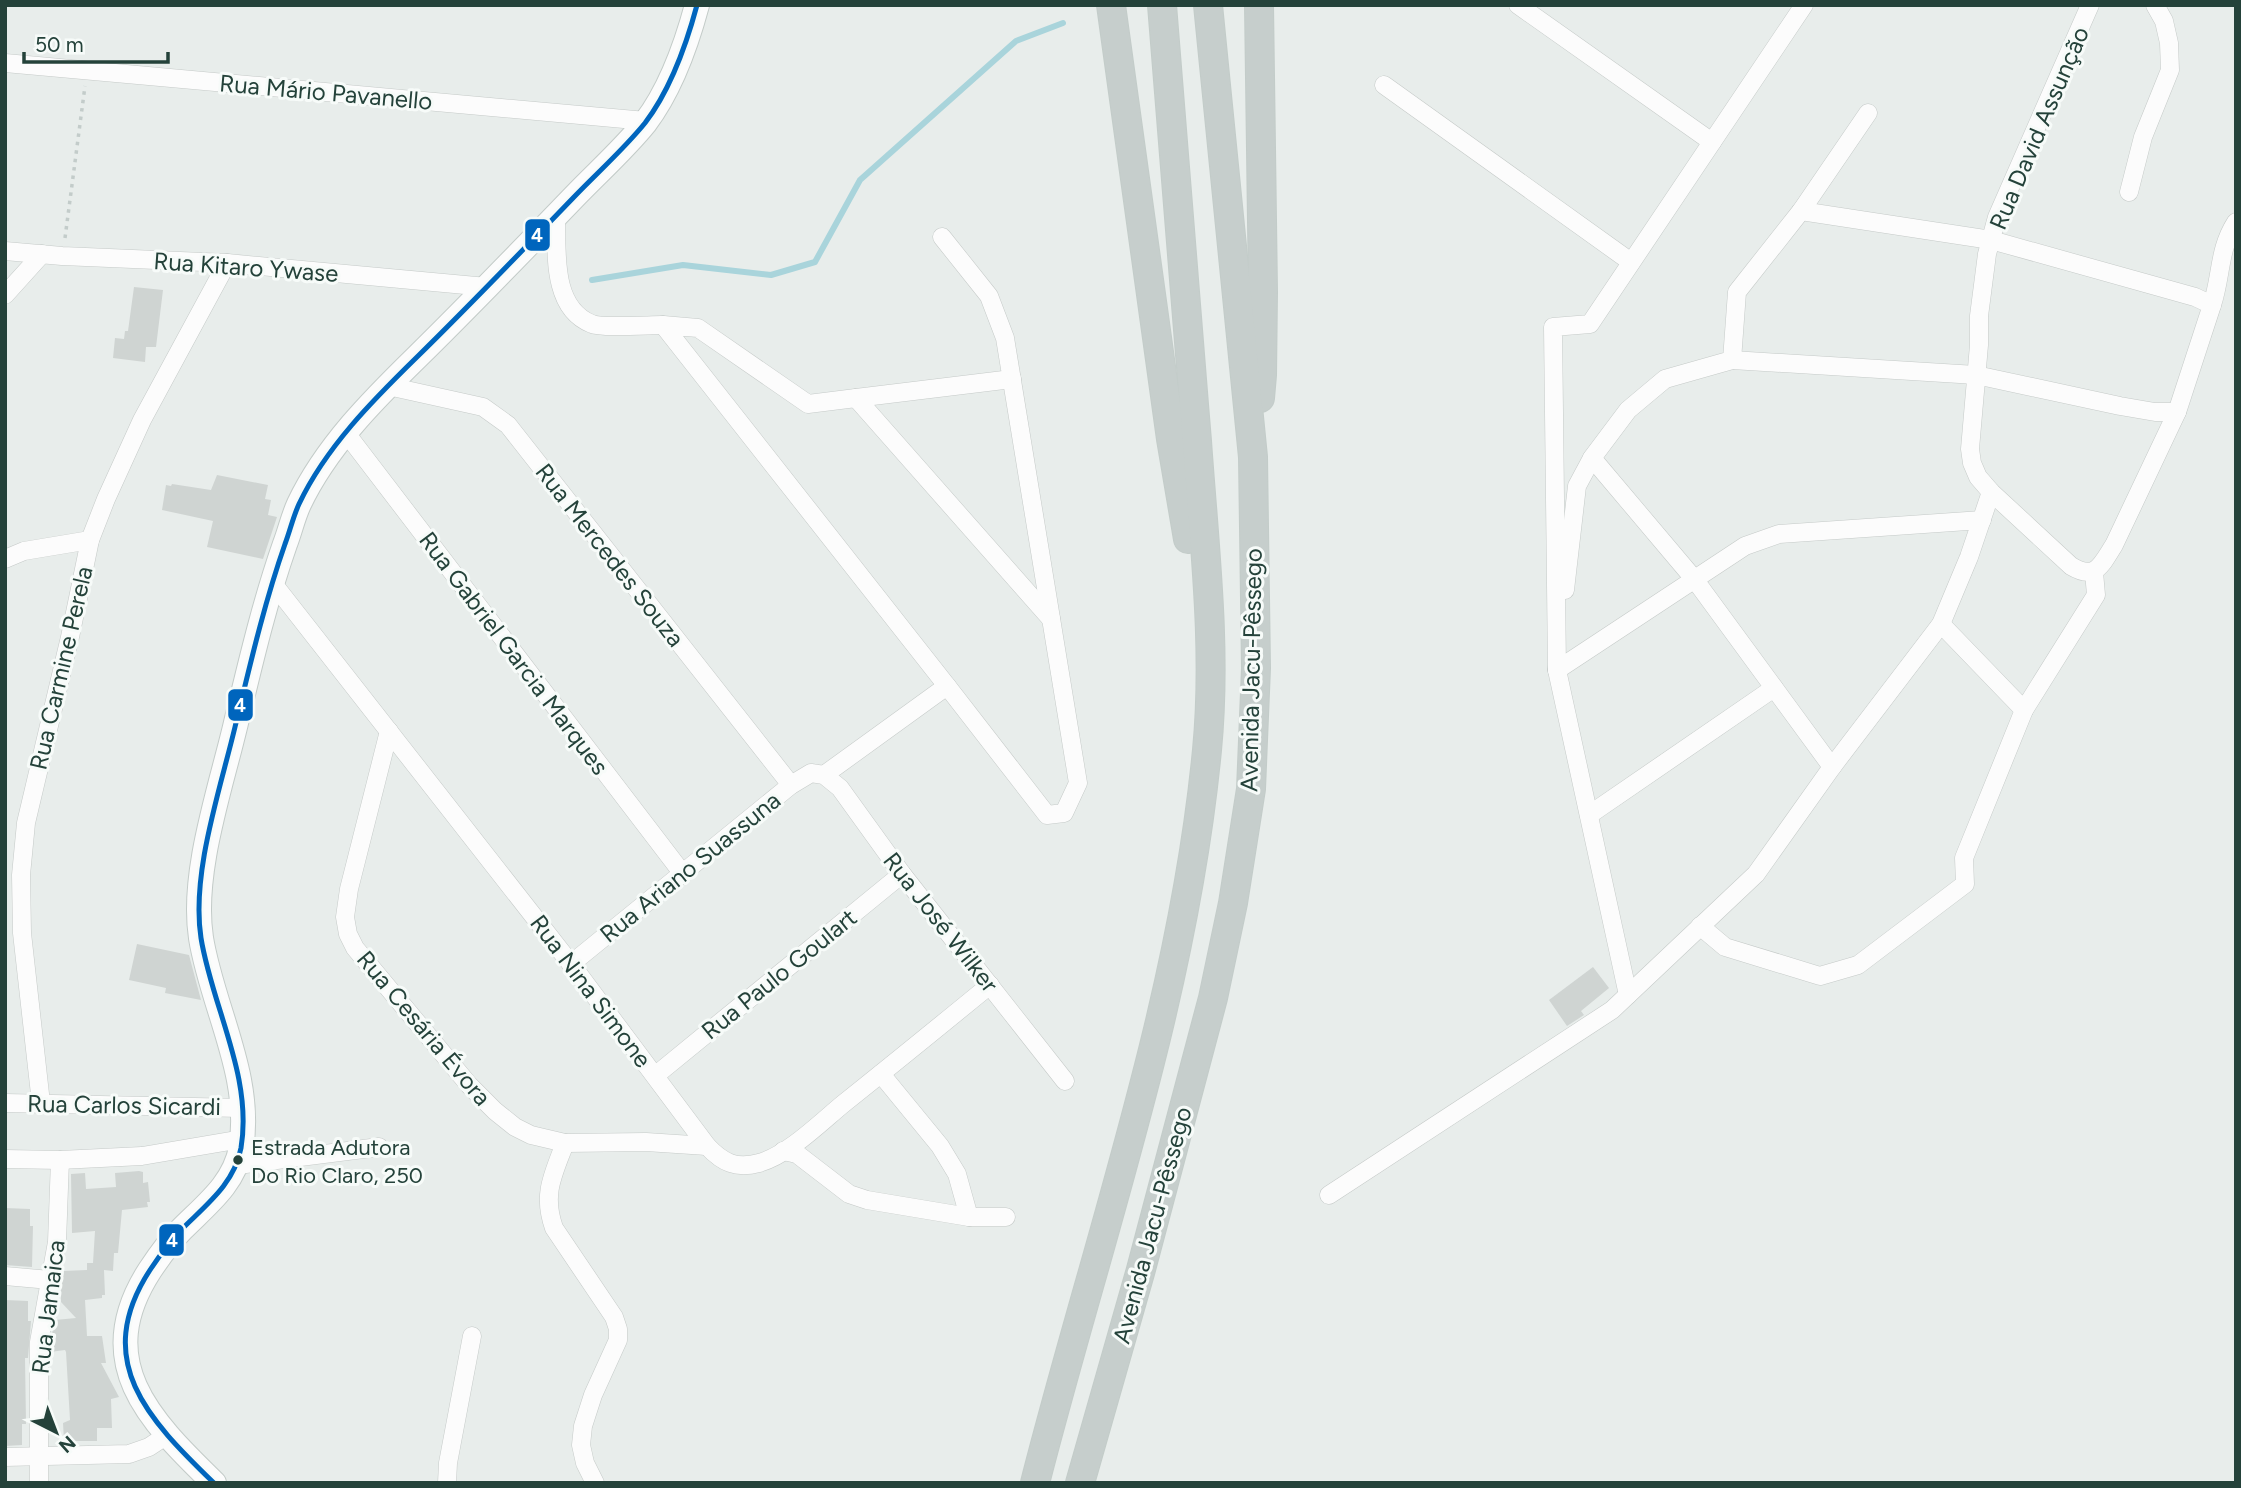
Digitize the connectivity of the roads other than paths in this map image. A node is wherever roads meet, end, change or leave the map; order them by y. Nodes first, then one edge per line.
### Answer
1 (697, 5) edge
2 (1111, 5) edge
3 (1162, 5) edge
4 (1208, 5) edge
5 (1259, 5) edge
6 (1518, 5) edge
7 (1804, 5) edge
8 (2090, 5) edge
9 (2158, 6) edge
10 (5, 63) edge
11 (1384, 85) dead end
12 (1868, 113) dead end
13 (646, 121) junction
14 (1712, 142) junction
15 (2129, 192) dead end
16 (1801, 211) junction
17 (556, 216) junction
18 (2236, 222) edge
19 (942, 237) dead end
20 (1991, 240) junction
21 (5, 251) edge
22 (42, 254) junction
23 (1631, 262) junction
24 (227, 263) junction
25 (487, 287) junction
26 (5, 295) edge
27 (2212, 305) junction
28 (663, 326) junction
29 (1732, 360) junction
30 (1976, 376) junction
31 (1012, 379) junction
32 (388, 386) junction
33 (856, 398) junction
34 (2177, 412) junction
35 (345, 433) junction
36 (1253, 457) junction
37 (1592, 458) junction
38 (1991, 492) junction
39 (1982, 520) junction
40 (90, 540) junction
41 (5, 559) edge
42 (2094, 572) junction
43 (1695, 580) junction
44 (272, 582) junction
45 (1209, 603) junction
46 (1051, 619) junction
47 (1941, 624) junction
48 (1557, 670) junction
49 (947, 685) junction
50 (1774, 688) junction
51 (2024, 710) junction
52 (389, 731) junction
53 (1832, 767) junction
54 (818, 774) junction
55 (791, 785) junction
56 (1588, 815) junction
57 (683, 874) junction
58 (902, 874) junction
59 (1700, 926) junction
60 (572, 964) junction
61 (990, 985) junction
62 (1628, 995) junction
63 (881, 1074) junction
64 (656, 1075) junction
65 (1066, 1081) dead end
66 (5, 1103) edge
67 (41, 1103) junction
68 (242, 1108) junction
69 (242, 1139) junction
70 (565, 1143) junction
71 (707, 1146) junction
72 (379, 1147) dead end
73 (783, 1151) junction
74 (5, 1159) edge
75 (61, 1160) junction
76 (238, 1165) junction
77 (1329, 1195) dead end
78 (969, 1217) junction
79 (1006, 1217) dead end
80 (5, 1276) edge
81 (50, 1280) junction
82 (472, 1336) dead end
83 (167, 1435) junction
84 (38, 1455) junction
85 (5, 1457) edge
86 (39, 1483) edge
87 (214, 1483) edge
88 (447, 1483) edge
89 (595, 1483) edge
90 (1035, 1483) edge
91 (1080, 1483) edge

1 - 13 main road
2 - 45 highway
3 - 45 highway, Avenida Jacu-Pêssego
4 - 36 highway, Avenida Jacu-Pêssego
5 - 36 highway
6 - 14 street
7 - 14 street
8 - 20 street, Rua David Assunção
9 - 15 street
10 - 13 street, Rua Mário Pavanello
11 - 23 street
12 - 16 street
13 - 17 main road
14 - 23 street
16 - 20 street
16 - 29 street
17 - 25 main road
17 - 28 street
18 - 27 street
19 - 31 street
20 - 27 street
20 - 30 street, Rua David Assunção
21 - 22 street, Rua Kitaro Ywase
22 - 24 street, Rua Kitaro Ywase
22 - 26 street
23 - 48 street
24 - 25 street, Rua Kitaro Ywase
24 - 40 street, Rua Carmine Perela
25 - 32 main road
27 - 34 street
28 - 33 street
28 - 49 street
29 - 30 street
29 - 37 street
30 - 34 street
30 - 38 street, Rua David Assunção
31 - 33 street
31 - 46 street
32 - 35 main road
32 - 55 street, Rua Mercedes Souza
33 - 46 street
34 - 42 street
35 - 44 main road
35 - 57 street, Rua Gabriel Garcia Marques
36 - 91 highway, Avenida Jacu-Pêssego
37 - 43 street
37 - 48 street
38 - 39 street
38 - 42 street, Rua David Assunção
39 - 43 street
39 - 47 street
40 - 41 street
40 - 67 street, Rua Carmine Perela
42 - 51 street
43 - 48 street
43 - 50 street
44 - 52 street, Rua Nina Simone
44 - 68 main road
45 - 90 highway, Avenida Jacu-Pêssego
46 - 49 street
47 - 51 street
47 - 53 street
48 - 56 street
49 - 54 street, Rua Ariano Suassuna
50 - 53 street
50 - 56 street
51 - 59 street
52 - 60 street, Rua Nina Simone
52 - 70 street, Rua Cesária Évora
53 - 59 street
54 - 55 street, Rua Ariano Suassuna
54 - 58 street, Rua José Wilker
55 - 57 street, Rua Ariano Suassuna
56 - 62 street
57 - 60 street, Rua Ariano Suassuna
58 - 61 street, Rua José Wilker
58 - 64 street, Rua Paulo Goulart
59 - 62 street
60 - 64 street, Rua Nina Simone
61 - 63 street, Rua Nina Simone
61 - 65 street, Rua José Wilker
62 - 77 street
63 - 73 street, Rua Nina Simone
63 - 78 street
64 - 71 street, Rua Nina Simone
66 - 67 street, Rua Carlos Sicardi
67 - 68 street, Rua Carlos Sicardi
68 - 69 main road
69 - 75 street
69 - 76 main road
70 - 71 street, Rua Cesária Évora
70 - 89 street
71 - 73 street, Rua Nina Simone
72 - 76 street
73 - 78 street
74 - 75 street
75 - 81 street, Rua Jamaica
76 - 83 main road
78 - 79 street
80 - 81 street
81 - 84 street, Rua Jamaica
82 - 88 street
83 - 84 street
83 - 87 main road
84 - 85 street
84 - 86 street, Rua Jamaica

